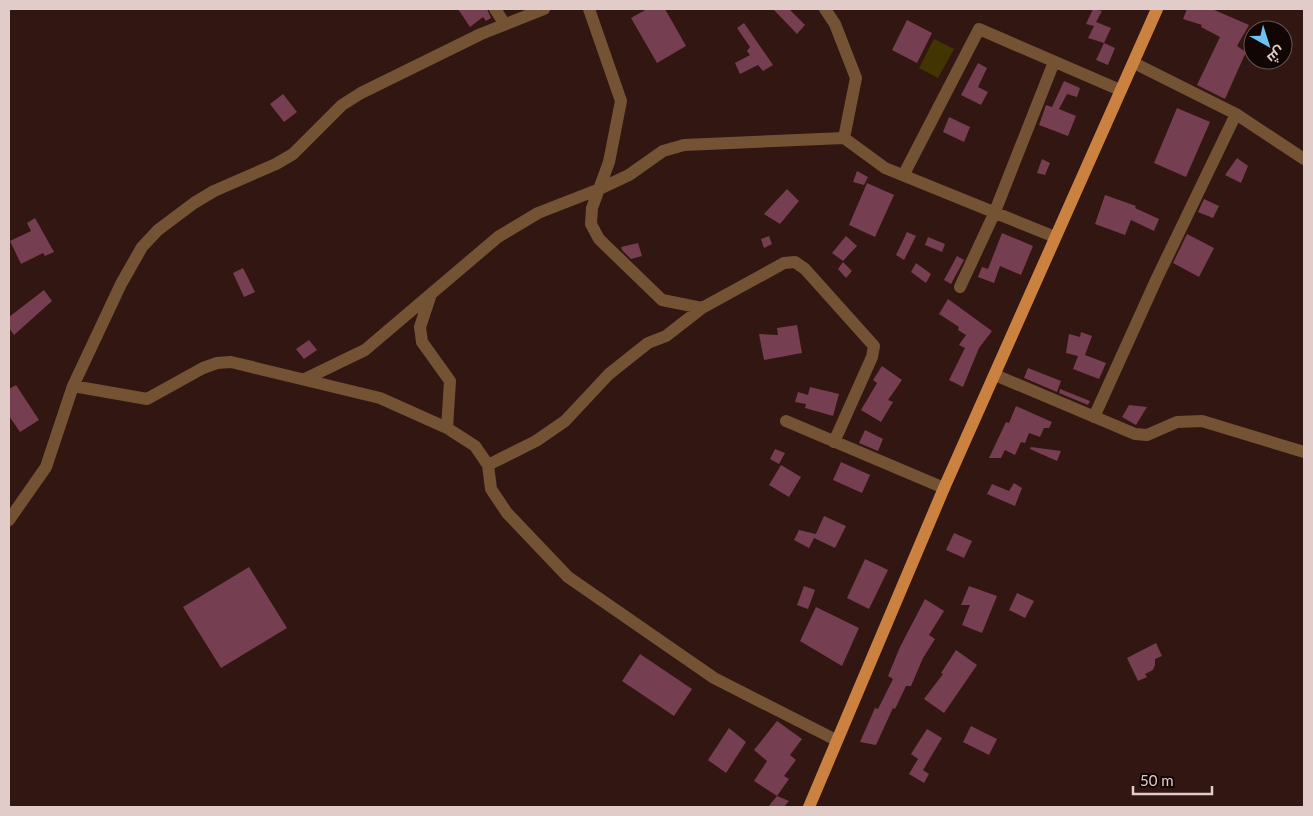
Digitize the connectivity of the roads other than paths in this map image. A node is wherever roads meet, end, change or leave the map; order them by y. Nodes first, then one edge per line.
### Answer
1 (495, 9) edge
2 (544, 9) edge
3 (589, 9) edge
4 (825, 9) edge
5 (1157, 9) edge
6 (504, 23) junction
7 (1054, 62) junction
8 (1134, 63) junction
9 (1120, 90) junction
10 (1236, 114) junction
11 (844, 138) junction
12 (1304, 158) edge
13 (904, 174) junction
14 (597, 190) junction
15 (994, 214) junction
16 (1055, 237) junction
17 (960, 288) dead end
18 (431, 294) junction
19 (702, 308) junction
20 (995, 375) junction
21 (306, 379) junction
22 (74, 386) junction
23 (1094, 417) junction
24 (786, 421) dead end
25 (447, 428) junction
26 (834, 442) junction
27 (1304, 452) edge
28 (488, 465) junction
29 (944, 488) junction
30 (9, 520) edge
31 (836, 740) junction
32 (809, 807) edge

1 - 6 street
2 - 6 street
3 - 14 street
4 - 11 street
5 - 8 main road
6 - 22 street
7 - 9 street
7 - 13 street
7 - 15 street
8 - 9 main road
8 - 10 street
9 - 16 main road
10 - 12 street
10 - 23 street
11 - 13 street
11 - 14 street
13 - 15 street
14 - 18 street
14 - 19 street
15 - 16 street
15 - 17 street
16 - 20 main road
18 - 21 street
18 - 25 street
19 - 26 street
19 - 28 street
20 - 23 street
20 - 29 main road
21 - 22 street
21 - 25 street
22 - 30 street
23 - 27 street
24 - 26 street
25 - 28 street
26 - 29 street
28 - 31 street
29 - 31 main road
31 - 32 main road

